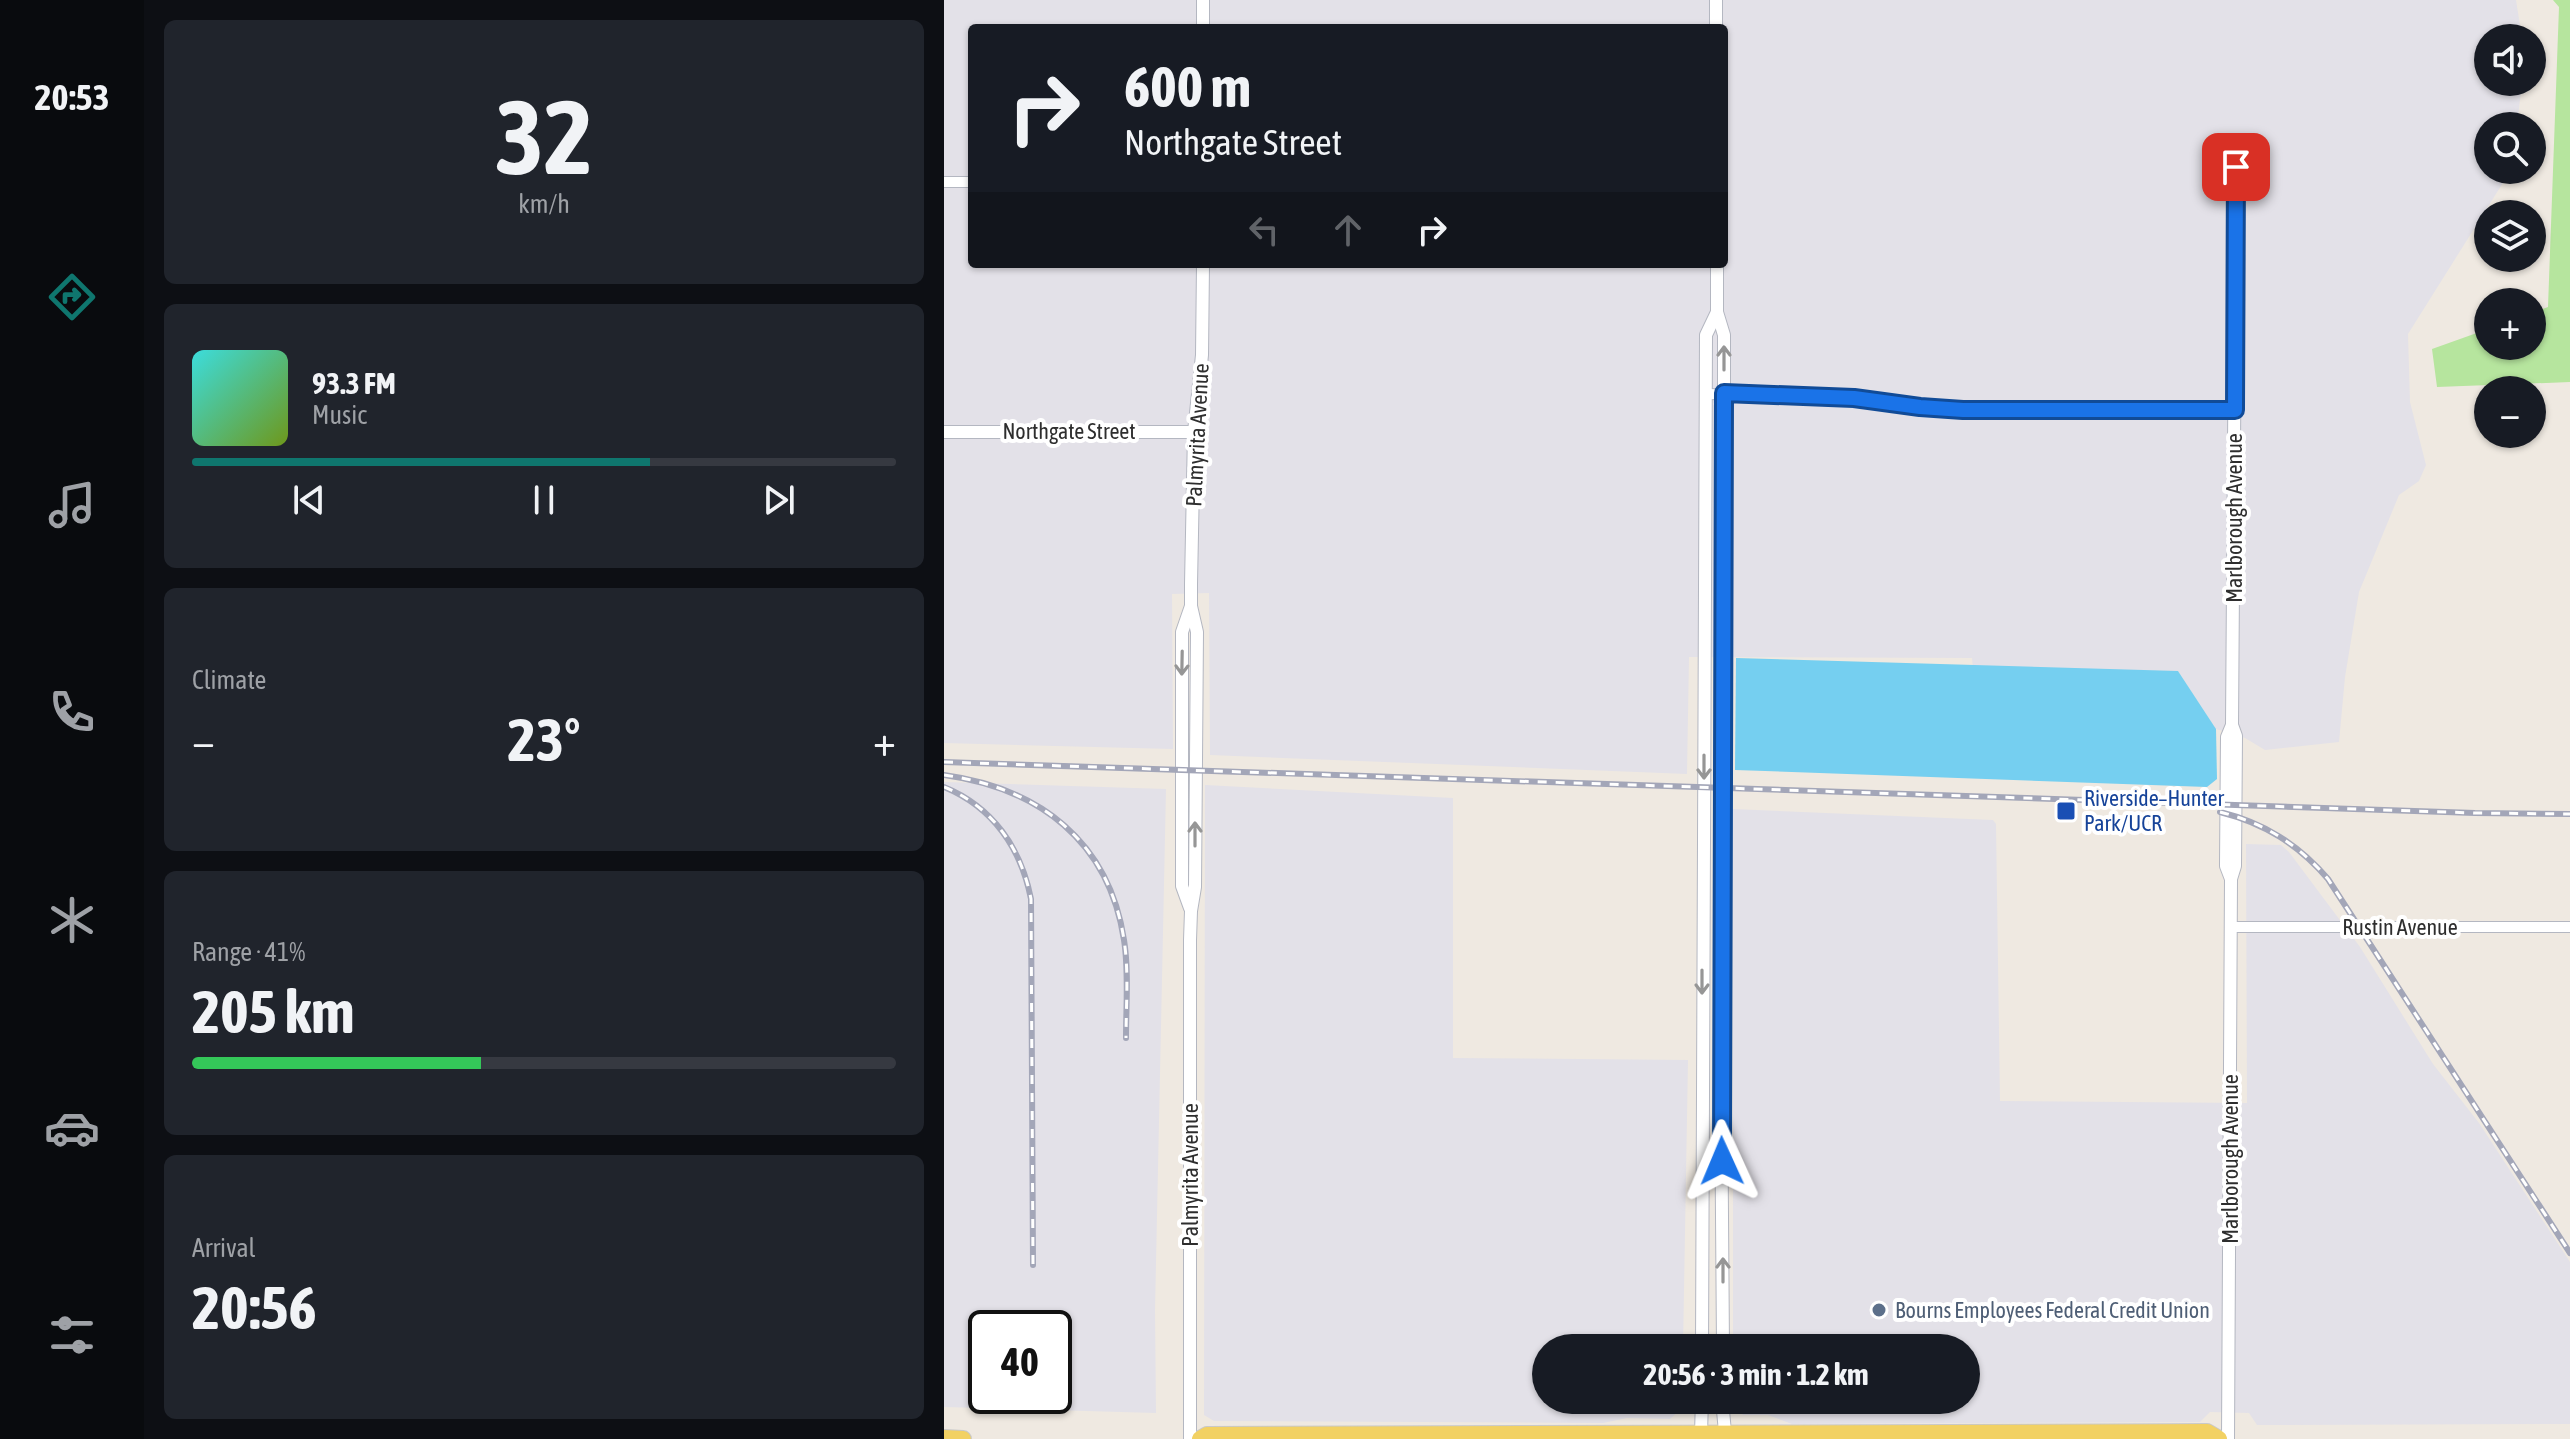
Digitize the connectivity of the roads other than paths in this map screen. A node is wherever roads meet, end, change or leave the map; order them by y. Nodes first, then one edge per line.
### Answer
1 (1203, 0) edge
2 (1716, 0) edge
3 (1203, 24) edge
4 (1716, 24) edge
5 (2236, 167) dead end
6 (944, 182) edge
7 (968, 182) edge
8 (1203, 268) edge
9 (1717, 268) edge
10 (1717, 312) junction
11 (1724, 393) junction
12 (1706, 394) junction
13 (2235, 410) junction
14 (944, 432) edge
15 (1194, 432) junction
16 (1723, 548) junction
17 (1706, 549) junction
18 (2231, 927) junction
19 (2570, 927) edge
20 (1703, 941) junction
21 (1721, 942) junction
22 (1702, 1161) junction
23 (1722, 1161) junction
24 (1701, 1210) junction
25 (1722, 1211) junction
26 (1702, 1334) edge
27 (1723, 1334) edge
28 (1702, 1414) edge
29 (1723, 1414) edge
30 (1701, 1436) edge
31 (1725, 1436) edge
32 (944, 1438) edge
33 (963, 1439) edge
34 (1190, 1439) edge
35 (1200, 1439) edge
36 (2219, 1439) edge
37 (2228, 1439) edge

1 - 3 street
2 - 4 street
5 - 13 street, Marlborough Avenue
6 - 7 street
8 - 15 street, Palmyrita Avenue
9 - 10 street
11 -> 10 street
10 - 12 street
11 - 12 street
11 - 13 street
11 - 16 street
12 - 17 street
13 - 18 street, Marlborough Avenue
14 - 15 street, Northgate Street
15 - 34 street, Palmyrita Avenue
16 - 17 street
16 - 21 street
17 -> 20 street
18 - 19 street, Rustin Avenue
18 - 37 street, Marlborough Avenue
20 - 21 street
20 -> 22 street
21 - 23 street
22 - 23 street
22 - 24 street
23 - 25 street
24 - 25 street
24 - 26 street
27 -> 25 street
28 - 30 street
29 - 31 street
30 - 31 main road
30 - 35 main road
31 - 36 main road
32 - 33 main road

